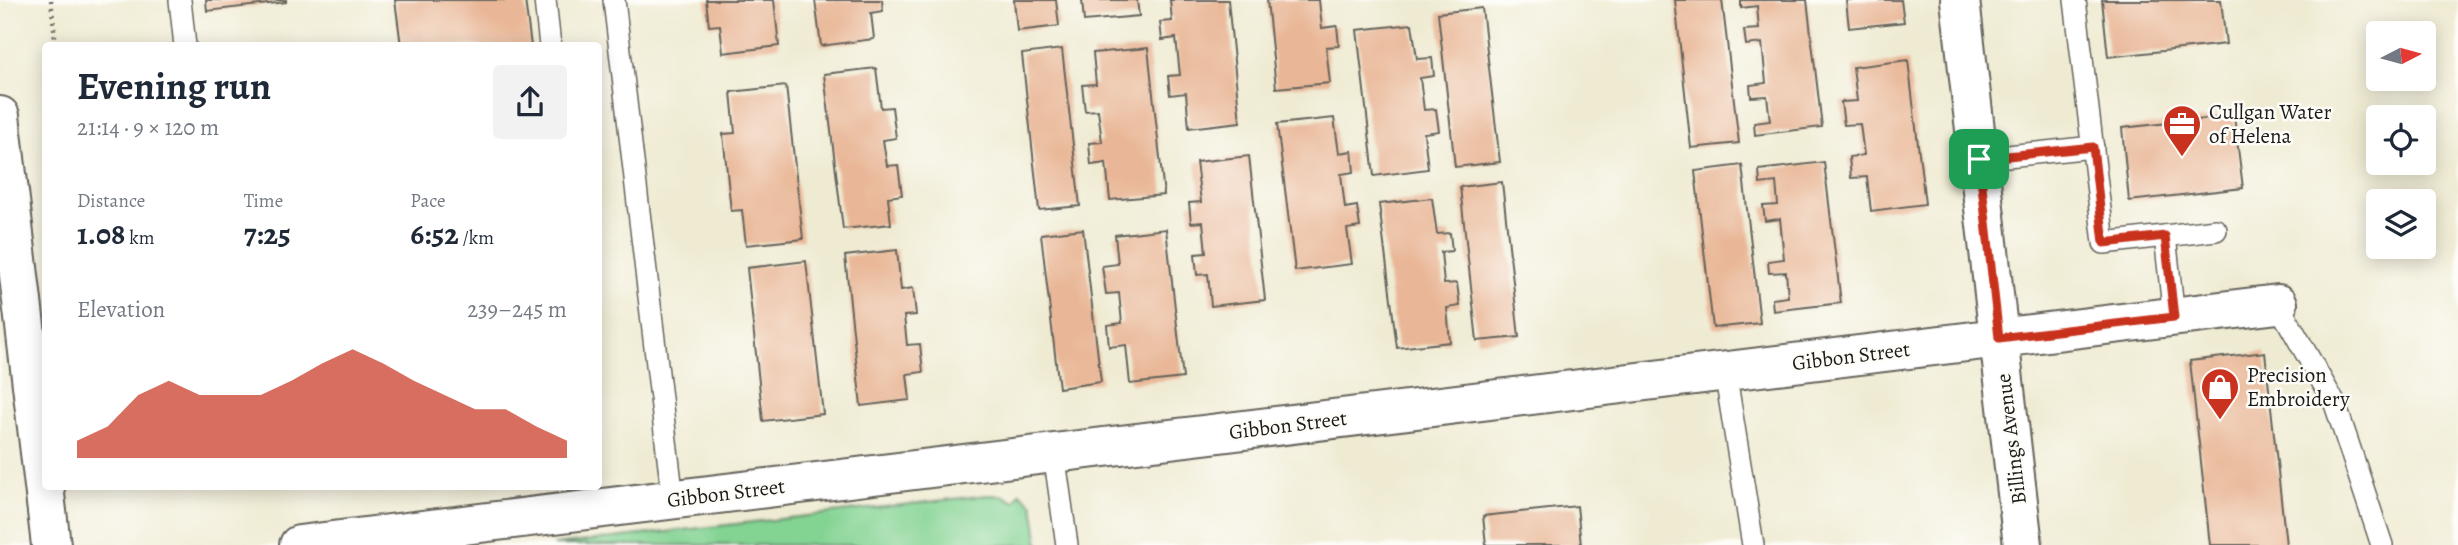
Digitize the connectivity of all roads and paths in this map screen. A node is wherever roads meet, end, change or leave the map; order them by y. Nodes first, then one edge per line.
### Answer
1 (51, 0) edge
2 (180, 0) edge
3 (545, 0) edge
4 (614, 0) edge
5 (1960, 0) edge
6 (2075, 0) edge
7 (56, 42) edge
8 (185, 42) edge
9 (550, 42) edge
10 (0, 116) edge
11 (2093, 147) junction
12 (1979, 159) junction
13 (2216, 230) dead end
14 (2165, 236) junction
15 (2278, 304) joint
16 (2174, 317) junction
17 (1999, 338) junction
18 (1725, 371) junction
19 (1054, 453) junction
20 (42, 469) edge
21 (44, 490) edge
22 (673, 500) junction
23 (51, 545) edge
24 (299, 545) edge
25 (1067, 545) edge
26 (1753, 545) edge
27 (2023, 545) edge
28 (2382, 545) edge

1 - 7 path
2 - 8 lane
3 - 9 lane
4 - 22 lane
5 - 12 main road, Billings Avenue
6 - 11 lane
10 - 20 main road
11 - 12 lane
11 - 14 lane
12 - 17 main road, Billings Avenue
13 - 14 lane
14 - 16 lane
15 - 16 main road, Gibbon Street
15 - 28 lane
16 - 17 main road, Gibbon Street
17 - 18 main road, Gibbon Street
17 - 27 main road, Billings Avenue
18 - 19 main road, Gibbon Street
18 - 26 lane
19 - 22 main road, Gibbon Street
19 - 25 lane
21 - 23 main road
22 - 24 main road, Gibbon Street

